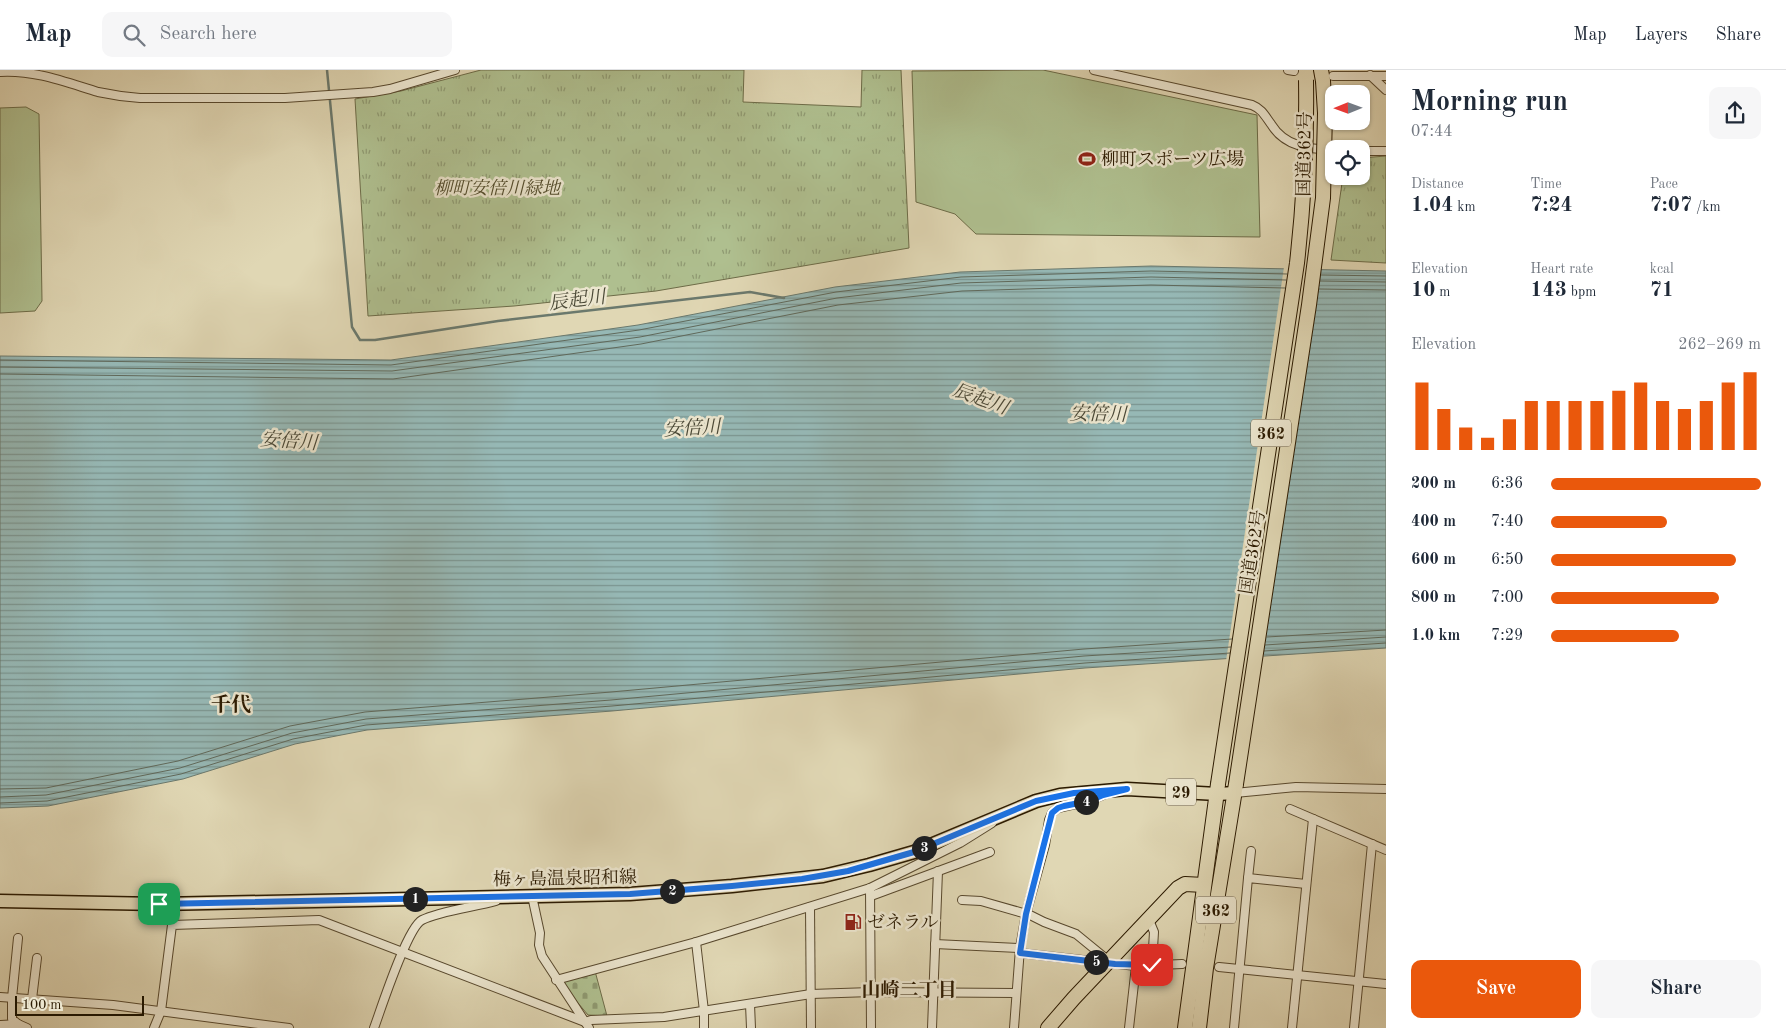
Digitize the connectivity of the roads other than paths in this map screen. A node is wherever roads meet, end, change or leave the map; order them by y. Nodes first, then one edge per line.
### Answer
1 (454, 70) edge
2 (1094, 70) edge
3 (0, 72) edge
4 (1298, 73) edge
5 (1370, 75) junction
6 (1326, 76) edge
7 (1386, 76) edge
8 (1386, 90) edge
9 (1325, 150) edge
10 (1370, 151) edge
11 (1386, 151) edge
12 (1127, 789) junction
13 (1218, 789) junction
14 (1236, 789) junction
15 (1386, 789) edge
16 (1290, 809) dead end
17 (1005, 814) junction
18 (1312, 819) junction
19 (1372, 844) junction
20 (1386, 850) edge
21 (1250, 851) dead end
22 (990, 852) dead end
23 (938, 871) junction
24 (1248, 878) junction
25 (1306, 884) junction
26 (1204, 885) junction
27 (870, 892) junction
28 (513, 896) junction
29 (532, 896) junction
30 (962, 900) dead end
31 (0, 901) edge
32 (810, 907) junction
33 (1026, 914) junction
34 (1149, 920) junction
35 (18, 938) dead end
36 (696, 942) junction
37 (934, 944) junction
38 (1020, 950) junction
39 (403, 951) junction
40 (37, 958) dead end
41 (1108, 962) junction
42 (1182, 964) dead end
43 (1152, 965) junction
44 (1136, 966) junction
45 (1219, 967) dead end
46 (1240, 968) junction
47 (1297, 974) junction
48 (556, 980) junction
49 (1359, 981) junction
50 (1386, 984) edge
51 (871, 992) junction
52 (932, 993) junction
53 (1016, 993) junction
54 (811, 994) junction
55 (0, 997) edge
56 (12, 998) junction
57 (32, 999) junction
58 (750, 1004) junction
59 (161, 1011) junction
60 (704, 1011) junction
61 (18, 1024) junction
62 (587, 1025) edge
63 (0, 1028) edge
64 (27, 1028) edge
65 (155, 1028) edge
66 (290, 1028) edge
67 (374, 1028) edge
68 (704, 1028) edge
69 (751, 1028) edge
70 (811, 1028) edge
71 (871, 1028) edge
72 (932, 1028) edge
73 (1014, 1028) edge
74 (1048, 1028) edge
75 (1129, 1028) edge
76 (1185, 1028) edge
77 (1199, 1028) edge
78 (1234, 1028) edge
79 (1292, 1028) edge
80 (1354, 1028) edge

1 - 3 street
2 - 9 street
4 - 13 highway, 国道362号 / 362, bridge
5 - 6 street
5 - 7 street
5 - 8 street
6 - 14 highway, 国道362号 / 362, bridge
10 - 11 street
12 - 13 main road, 梅ヶ島温泉昭和線 / 29
12 - 17 main road, 梅ヶ島温泉昭和線 / 29
12 - 33 street
13 - 14 main road, 梅ヶ島温泉昭和線 / 29
13 - 26 highway, 国道362号 / 362
14 - 15 street
14 - 77 highway, 国道362号 / 362
16 - 18 street
17 - 27 street
17 - 29 main road, 梅ヶ島温泉昭和線 / 29
18 - 19 street
18 - 25 street
19 - 20 street
19 - 49 street
21 - 24 street
22 - 23 street
23 - 27 street
23 - 37 street
24 - 25 street
24 - 46 street
25 - 47 street
26 - 34 highway, 362
26 - 76 highway, 国道362号 / 362
27 - 32 street
27 - 51 street
28 - 29 main road, 梅ヶ島温泉昭和線 / 29
28 - 31 main road, 梅ヶ島温泉昭和線 / 29
28 - 39 street
29 - 48 street
30 - 33 street
32 - 36 street
32 - 54 street
33 - 38 street
33 - 41 street
34 - 41 highway, 362
34 - 43 street
35 - 56 street
36 - 48 street
36 - 60 street
37 - 38 street
37 - 52 street
38 - 41 street
38 - 53 street
39 - 59 street
39 - 62 street
39 - 67 street
40 - 57 street
41 - 44 street
41 - 74 highway, 362
42 - 43 street
43 - 44 street
44 - 75 street
45 - 46 street
46 - 47 street
46 - 78 street
47 - 49 street
47 - 79 street
48 - 62 street
49 - 50 street
49 - 80 street
51 - 52 street
51 - 54 street
51 - 71 street
52 - 53 street
52 - 72 street
53 - 73 street
54 - 58 street
54 - 70 street
55 - 56 street
56 - 57 street
56 - 61 street
57 - 59 street
58 - 60 street
58 - 69 street
59 - 65 street
59 - 66 street
60 - 62 street
60 - 68 street
61 - 63 street
61 - 64 street

